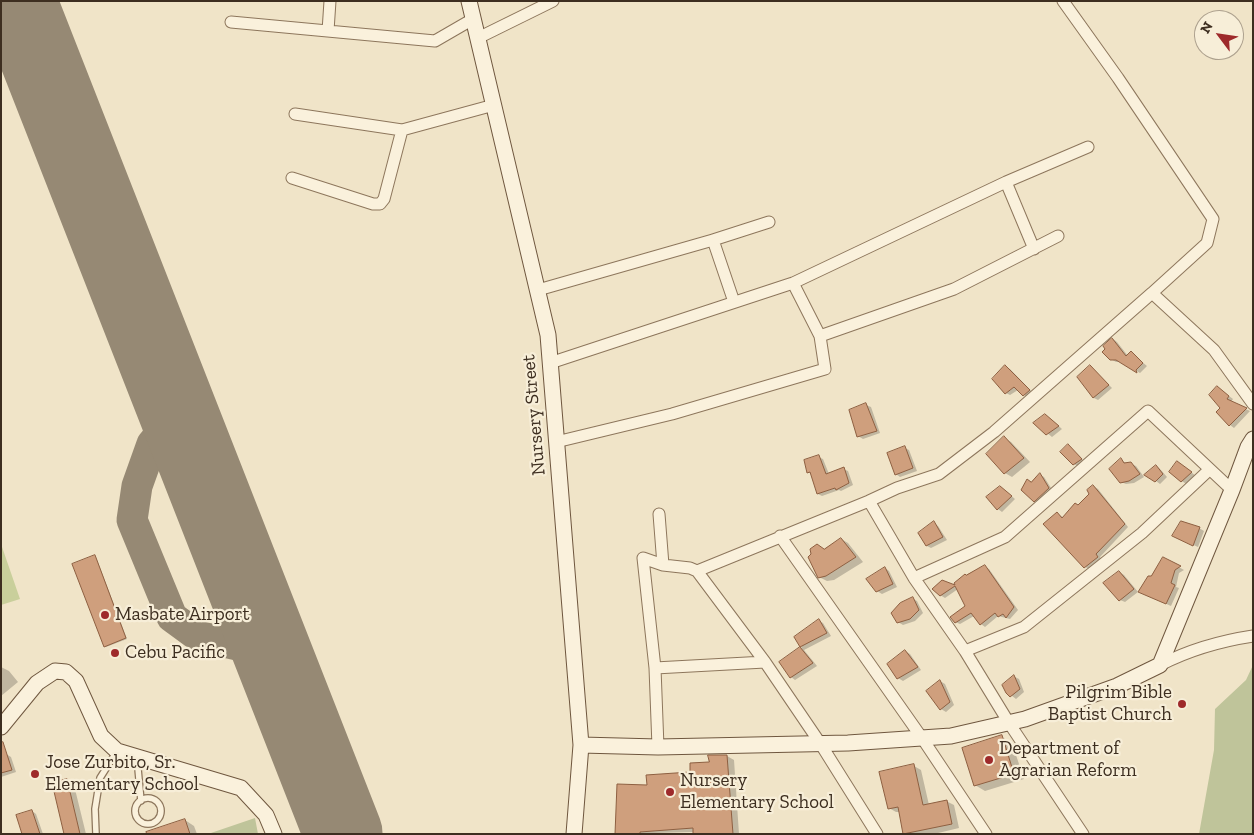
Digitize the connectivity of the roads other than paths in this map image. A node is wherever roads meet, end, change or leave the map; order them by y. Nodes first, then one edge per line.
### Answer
1 (330, 1) edge
2 (469, 1) edge
3 (553, 1) edge
4 (1064, 1) edge
5 (474, 19) junction
6 (231, 22) dead end
7 (328, 31) junction
8 (478, 38) junction
9 (494, 105) junction
10 (294, 114) dead end
11 (402, 130) junction
12 (1088, 147) dead end
13 (292, 178) dead end
14 (1006, 182) junction
15 (769, 222) dead end
16 (1058, 236) dead end
17 (713, 240) junction
18 (1034, 249) junction
19 (793, 283) junction
20 (538, 290) junction
21 (1152, 293) junction
22 (734, 302) junction
23 (820, 336) junction
24 (550, 363) junction
25 (1253, 404) edge
26 (1253, 439) edge
27 (556, 442) junction
28 (1209, 470) junction
29 (1232, 490) junction
30 (869, 500) junction
31 (659, 514) dead end
32 (780, 536) junction
33 (663, 565) junction
34 (697, 571) junction
35 (914, 578) junction
36 (1253, 636) edge
37 (966, 651) junction
38 (764, 662) junction
39 (1160, 665) junction
40 (655, 668) junction
41 (1010, 723) junction
42 (1, 727) edge
43 (922, 738) junction
44 (820, 743) junction
45 (581, 745) junction
46 (658, 747) junction
47 (117, 751) junction
48 (137, 758) junction
49 (141, 801) junction
50 (96, 834) edge
51 (274, 834) edge
52 (574, 834) edge
53 (877, 834) edge
54 (986, 834) edge
55 (1083, 834) edge

1 - 7 street
2 - 5 street, Nursery Street
3 - 8 street
4 - 21 street
5 - 7 street
5 - 8 street, Nursery Street
6 - 7 street
8 - 9 street, Nursery Street
9 - 11 street
9 - 20 street, Nursery Street
10 - 11 street
11 - 13 street
12 - 14 street
14 - 18 street
14 - 19 street
15 - 17 street
16 - 18 street
17 - 20 street
17 - 22 street
18 - 23 street
19 - 22 street
19 - 23 street
20 - 24 street, Nursery Street
21 - 25 street
21 - 30 street
22 - 24 street
23 - 27 street
24 - 27 street, Nursery Street
26 - 29 street
27 - 45 street, Nursery Street
28 - 29 street
28 - 35 street
28 - 37 street
29 - 39 street
30 - 32 street
30 - 35 street
31 - 33 street
32 - 34 street
32 - 43 street
33 - 34 street
33 - 40 street
34 - 38 street
35 - 37 street
36 - 39 street
37 - 41 street
38 - 40 street
38 - 44 street
39 - 41 street
40 - 46 street
41 - 43 street
41 - 55 street
42 - 47 street
43 - 44 street
43 - 54 street
44 - 46 street
44 - 53 street
45 - 46 street
45 - 52 street, Nursery Street
47 - 48 street
47 - 50 lane
48 - 49 lane
48 - 51 street
49 - 49 lane

